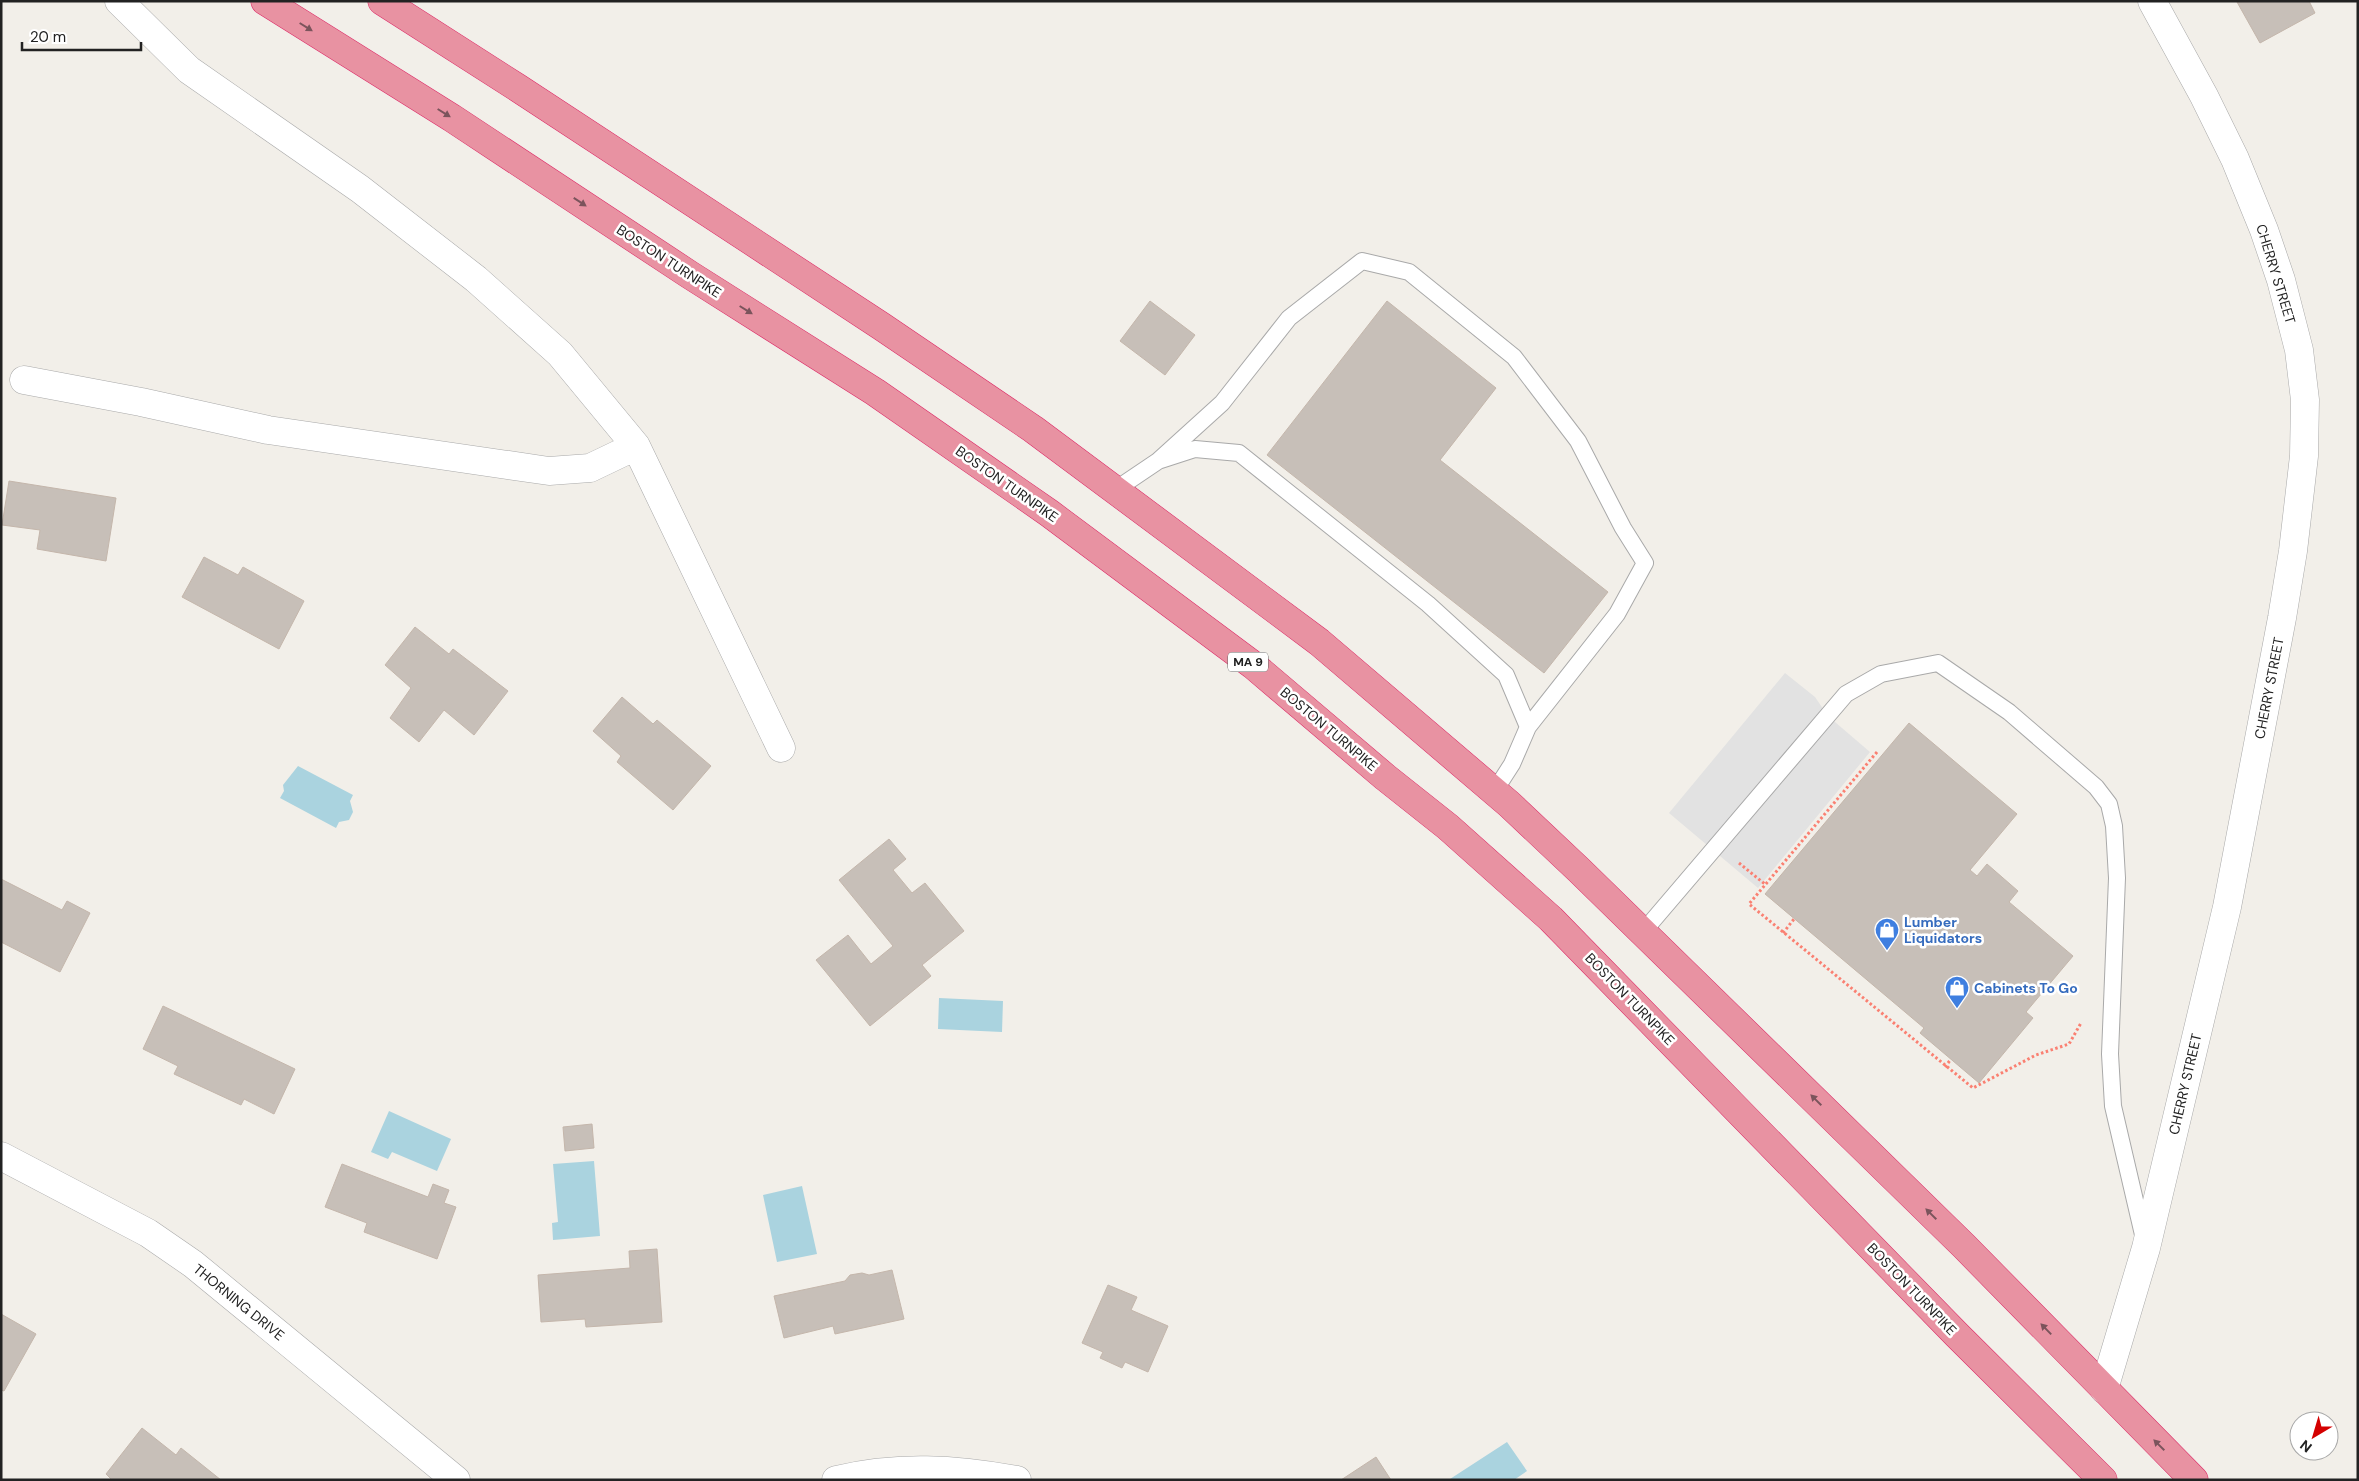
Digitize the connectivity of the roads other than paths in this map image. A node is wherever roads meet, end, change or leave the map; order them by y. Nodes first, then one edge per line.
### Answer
1 (119, 1) edge
2 (265, 1) edge
3 (382, 1) edge
4 (2152, 1) edge
5 (24, 380) dead end
6 (636, 446) junction
7 (1158, 461) junction
8 (1115, 490) junction
9 (1528, 727) junction
10 (782, 748) dead end
11 (1494, 792) junction
12 (1643, 932) junction
13 (1, 1156) edge
14 (2146, 1248) junction
15 (2104, 1389) junction
16 (456, 1480) edge
17 (836, 1480) edge
18 (1017, 1480) edge
19 (2103, 1480) edge
20 (2194, 1480) edge

1 - 6 street
2 -> 19 highway, BOSTON TURNPIKE / MA 9
3 - 8 highway
4 - 14 street, CHERRY STREET
5 - 6 street
6 - 10 street
7 - 8 lane
7 - 9 lane
7 - 9 lane
8 - 11 highway
9 - 11 lane
11 - 12 highway
12 - 14 lane
15 -> 12 highway
13 - 16 street, THORNING DRIVE
14 - 15 street, CHERRY STREET
20 -> 15 highway
17 - 18 street

